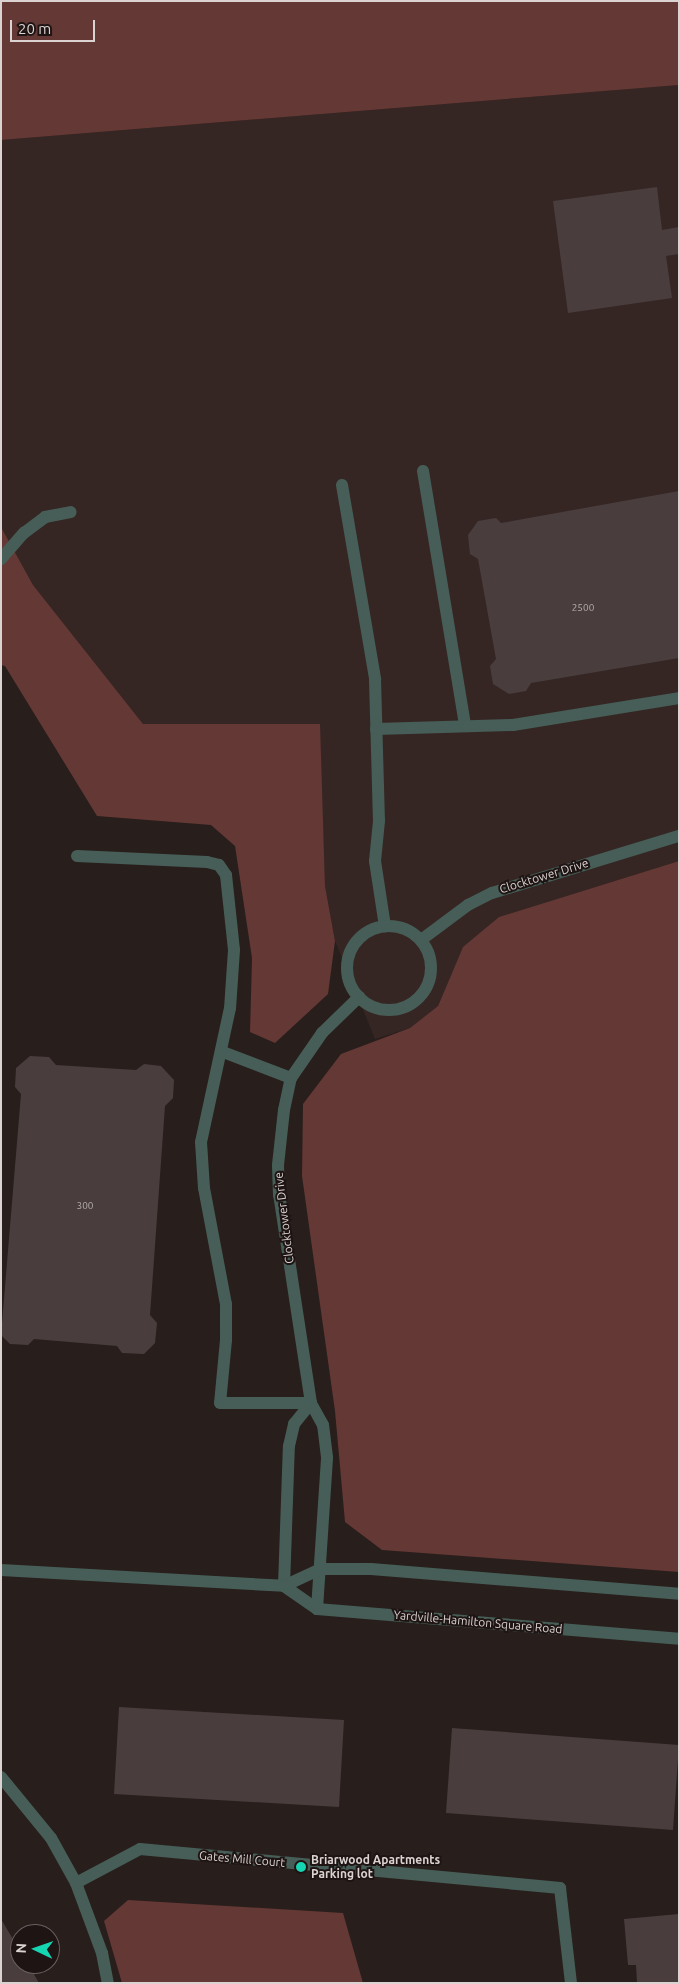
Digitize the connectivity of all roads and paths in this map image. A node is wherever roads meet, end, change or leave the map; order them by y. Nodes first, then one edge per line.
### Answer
1 (423, 471) dead end
2 (342, 485) dead end
3 (71, 512) dead end
4 (1, 559) edge
5 (679, 698) edge
6 (464, 726) junction
7 (376, 729) junction
8 (679, 836) edge
9 (77, 856) dead end
10 (385, 926) junction
11 (421, 940) junction
12 (359, 997) junction
13 (223, 1052) junction
14 (292, 1078) junction
15 (311, 1403) junction
16 (320, 1569) junction
17 (1, 1570) edge
18 (284, 1586) junction
19 (679, 1594) edge
20 (317, 1609) junction
21 (679, 1638) edge
22 (1, 1778) edge
23 (76, 1883) junction
24 (108, 1983) edge
25 (571, 1983) edge

1 - 6 street
2 - 7 street
3 - 4 street
5 - 6 street
6 - 7 street
7 - 10 street
8 - 11 street, Clocktower Drive
9 - 13 street
10 - 11 street
10 - 12 street
11 - 12 street
12 - 14 street, Clocktower Drive
13 - 14 street
13 - 15 street
14 - 15 street, Clocktower Drive
15 - 16 street, Clocktower Drive
15 - 18 street
16 - 18 street
16 - 19 street
16 - 20 street, Clocktower Drive
17 - 18 street
18 - 20 street
20 - 21 street, Yardville-Hamilton Square Road
22 - 23 street
23 - 24 street
23 - 25 street, Gates Mill Court

